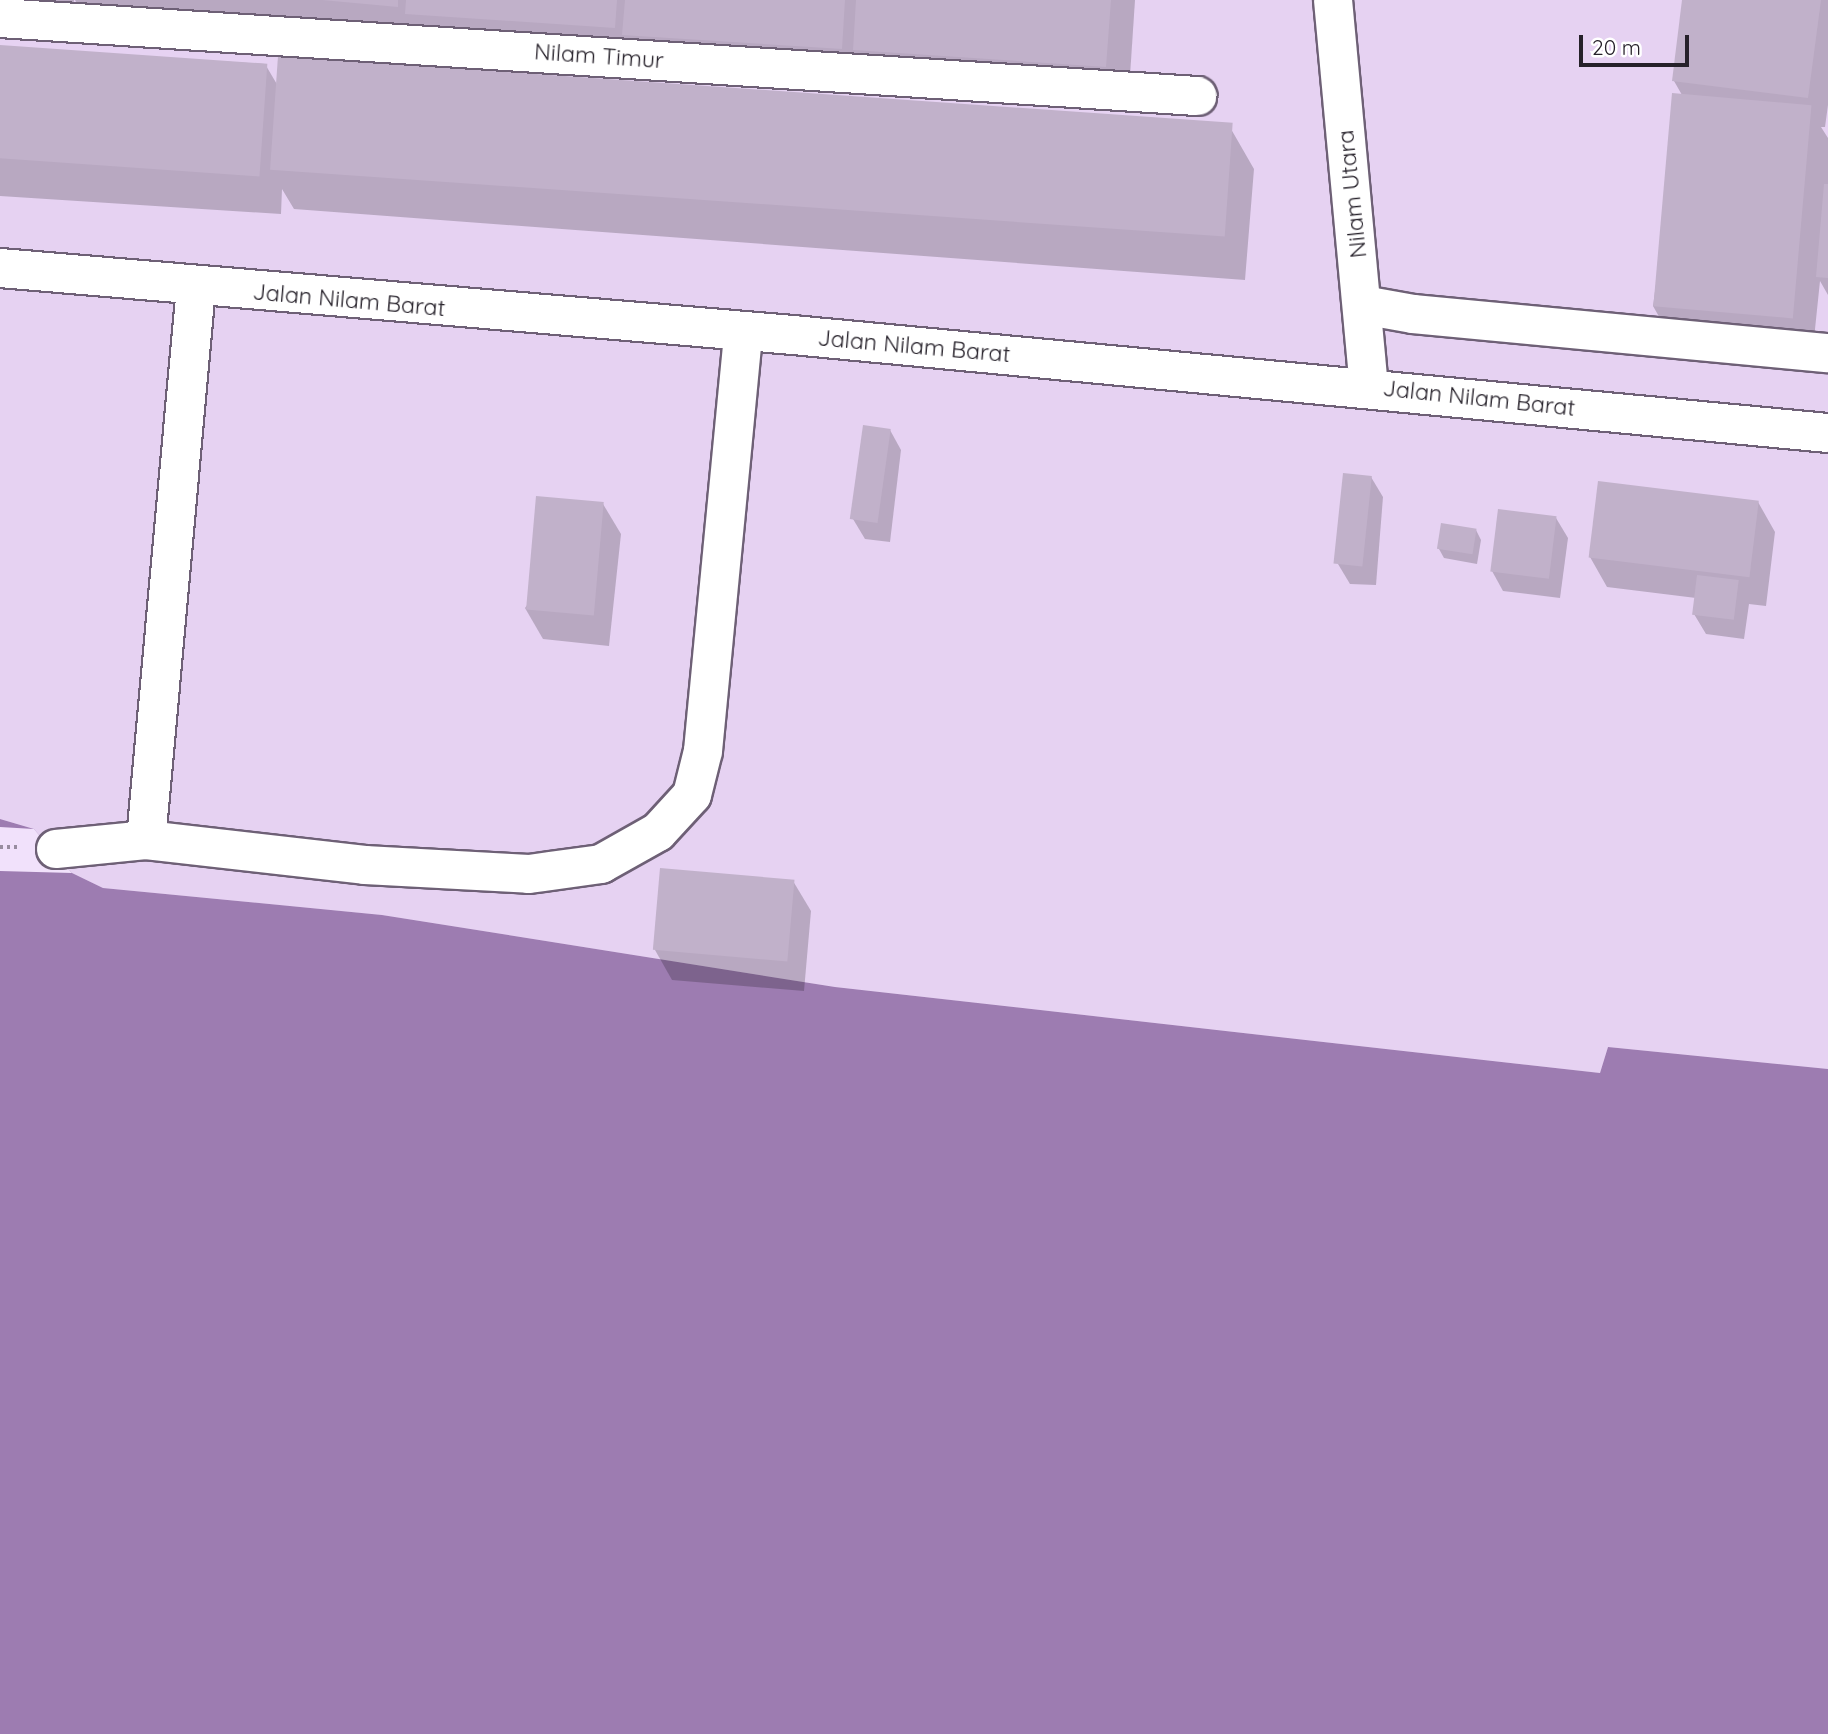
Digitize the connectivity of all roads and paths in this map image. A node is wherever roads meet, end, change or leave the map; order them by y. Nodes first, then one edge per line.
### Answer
1 (1333, 0) edge
2 (0, 18) edge
3 (1197, 96) dead end
4 (0, 268) edge
5 (196, 287) junction
6 (1363, 304) junction
7 (743, 333) junction
8 (1828, 353) edge
9 (1369, 387) junction
10 (1828, 433) edge
11 (146, 840) junction
12 (56, 849) dead end

1 - 6 lane, Nilam Utara
2 - 3 lane, Nilam Timur
4 - 5 lane, Jalan Nilam Barat
5 - 7 lane, Jalan Nilam Barat
5 - 11 lane
6 - 8 lane
6 - 9 lane, Nilam Utara
7 - 9 lane, Jalan Nilam Barat
7 - 11 lane
9 - 10 lane, Jalan Nilam Barat
11 - 12 lane

